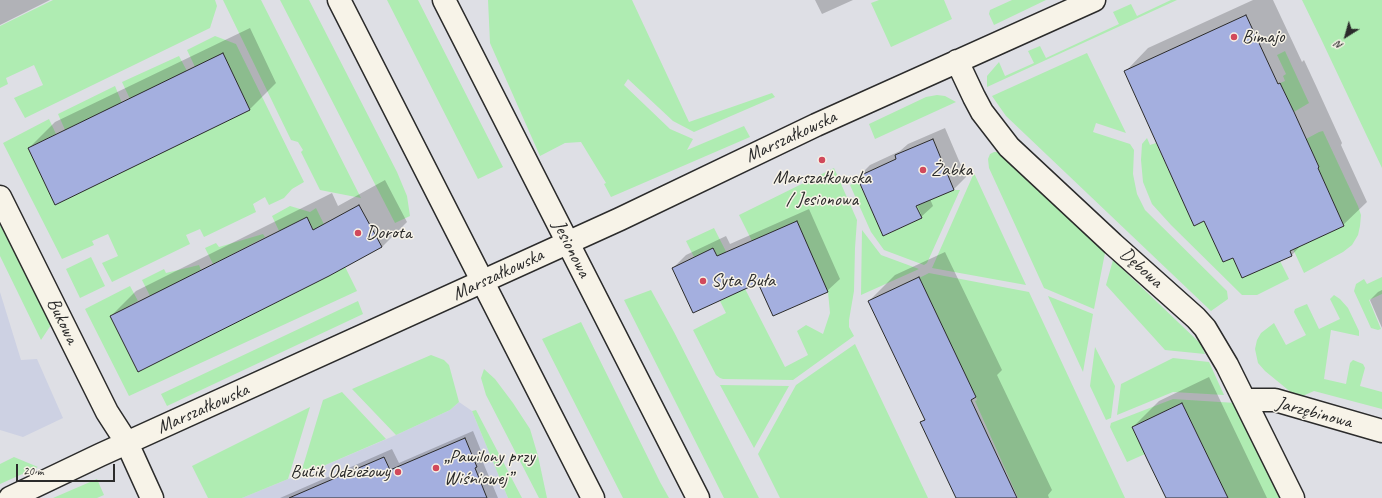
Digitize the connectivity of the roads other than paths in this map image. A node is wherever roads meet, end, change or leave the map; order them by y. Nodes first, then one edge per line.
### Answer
1 (339, 0) edge
2 (444, 0) edge
3 (1094, 0) edge
4 (957, 61) junction
5 (0, 197) edge
6 (568, 243) junction
7 (482, 282) junction
8 (1245, 400) junction
9 (1382, 431) edge
10 (127, 443) junction
11 (10, 498) edge
12 (152, 498) edge
13 (593, 498) edge
14 (698, 498) edge
15 (1293, 498) edge

1 - 7 street
2 - 6 street, Jesionowa
3 - 4 street, Marszałkowska
4 - 6 street, Marszałkowska
4 - 8 street, Dębowa
5 - 10 street, Bukowa
6 - 7 street, Marszałkowska
6 - 14 street, Jesionowa
7 - 10 street, Marszałkowska
7 - 13 street
8 - 9 street, Jarzębinowa
8 - 15 street, Dębowa
10 - 11 street, Marszałkowska
10 - 12 street, Bukowa

